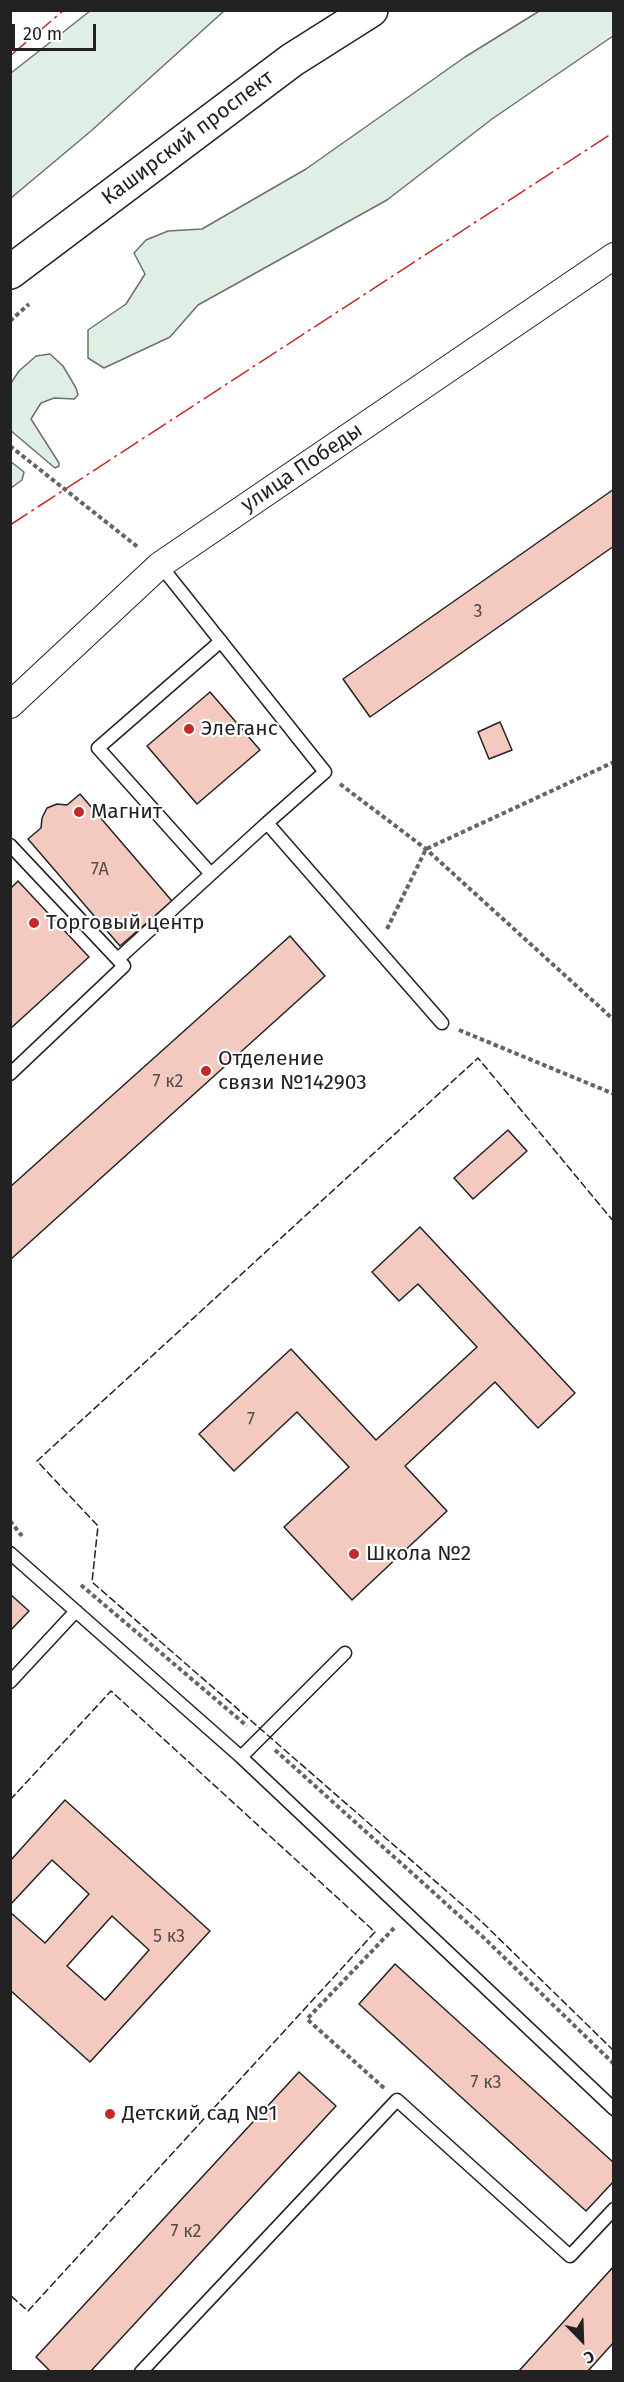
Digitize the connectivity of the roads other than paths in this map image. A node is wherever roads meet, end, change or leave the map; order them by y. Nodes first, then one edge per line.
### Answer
1 (371, 10) edge
2 (614, 256) edge
3 (10, 272) edge
4 (160, 565) junction
5 (221, 641) junction
6 (10, 705) edge
7 (267, 823) junction
8 (10, 845) edge
9 (211, 874) junction
10 (118, 959) junction
11 (442, 1023) road end
12 (10, 1074) edge
13 (10, 1553) edge
14 (76, 1611) junction
15 (345, 1653) dead end
16 (10, 1682) edge
17 (241, 1757) junction
18 (614, 2109) edge
19 (614, 2210) edge
20 (141, 2372) edge

1 - 3 main road, Каширский проспект
2 - 4 street, улица Победы
4 - 5 lane
4 - 6 street, улица Победы
5 - 7 lane
5 - 9 lane
7 - 9 lane
7 - 11 lane
8 - 10 lane
9 - 10 lane
10 - 12 lane
13 - 14 lane
14 - 16 lane
14 - 17 lane
15 - 17 lane
17 - 18 lane
19 - 20 lane

